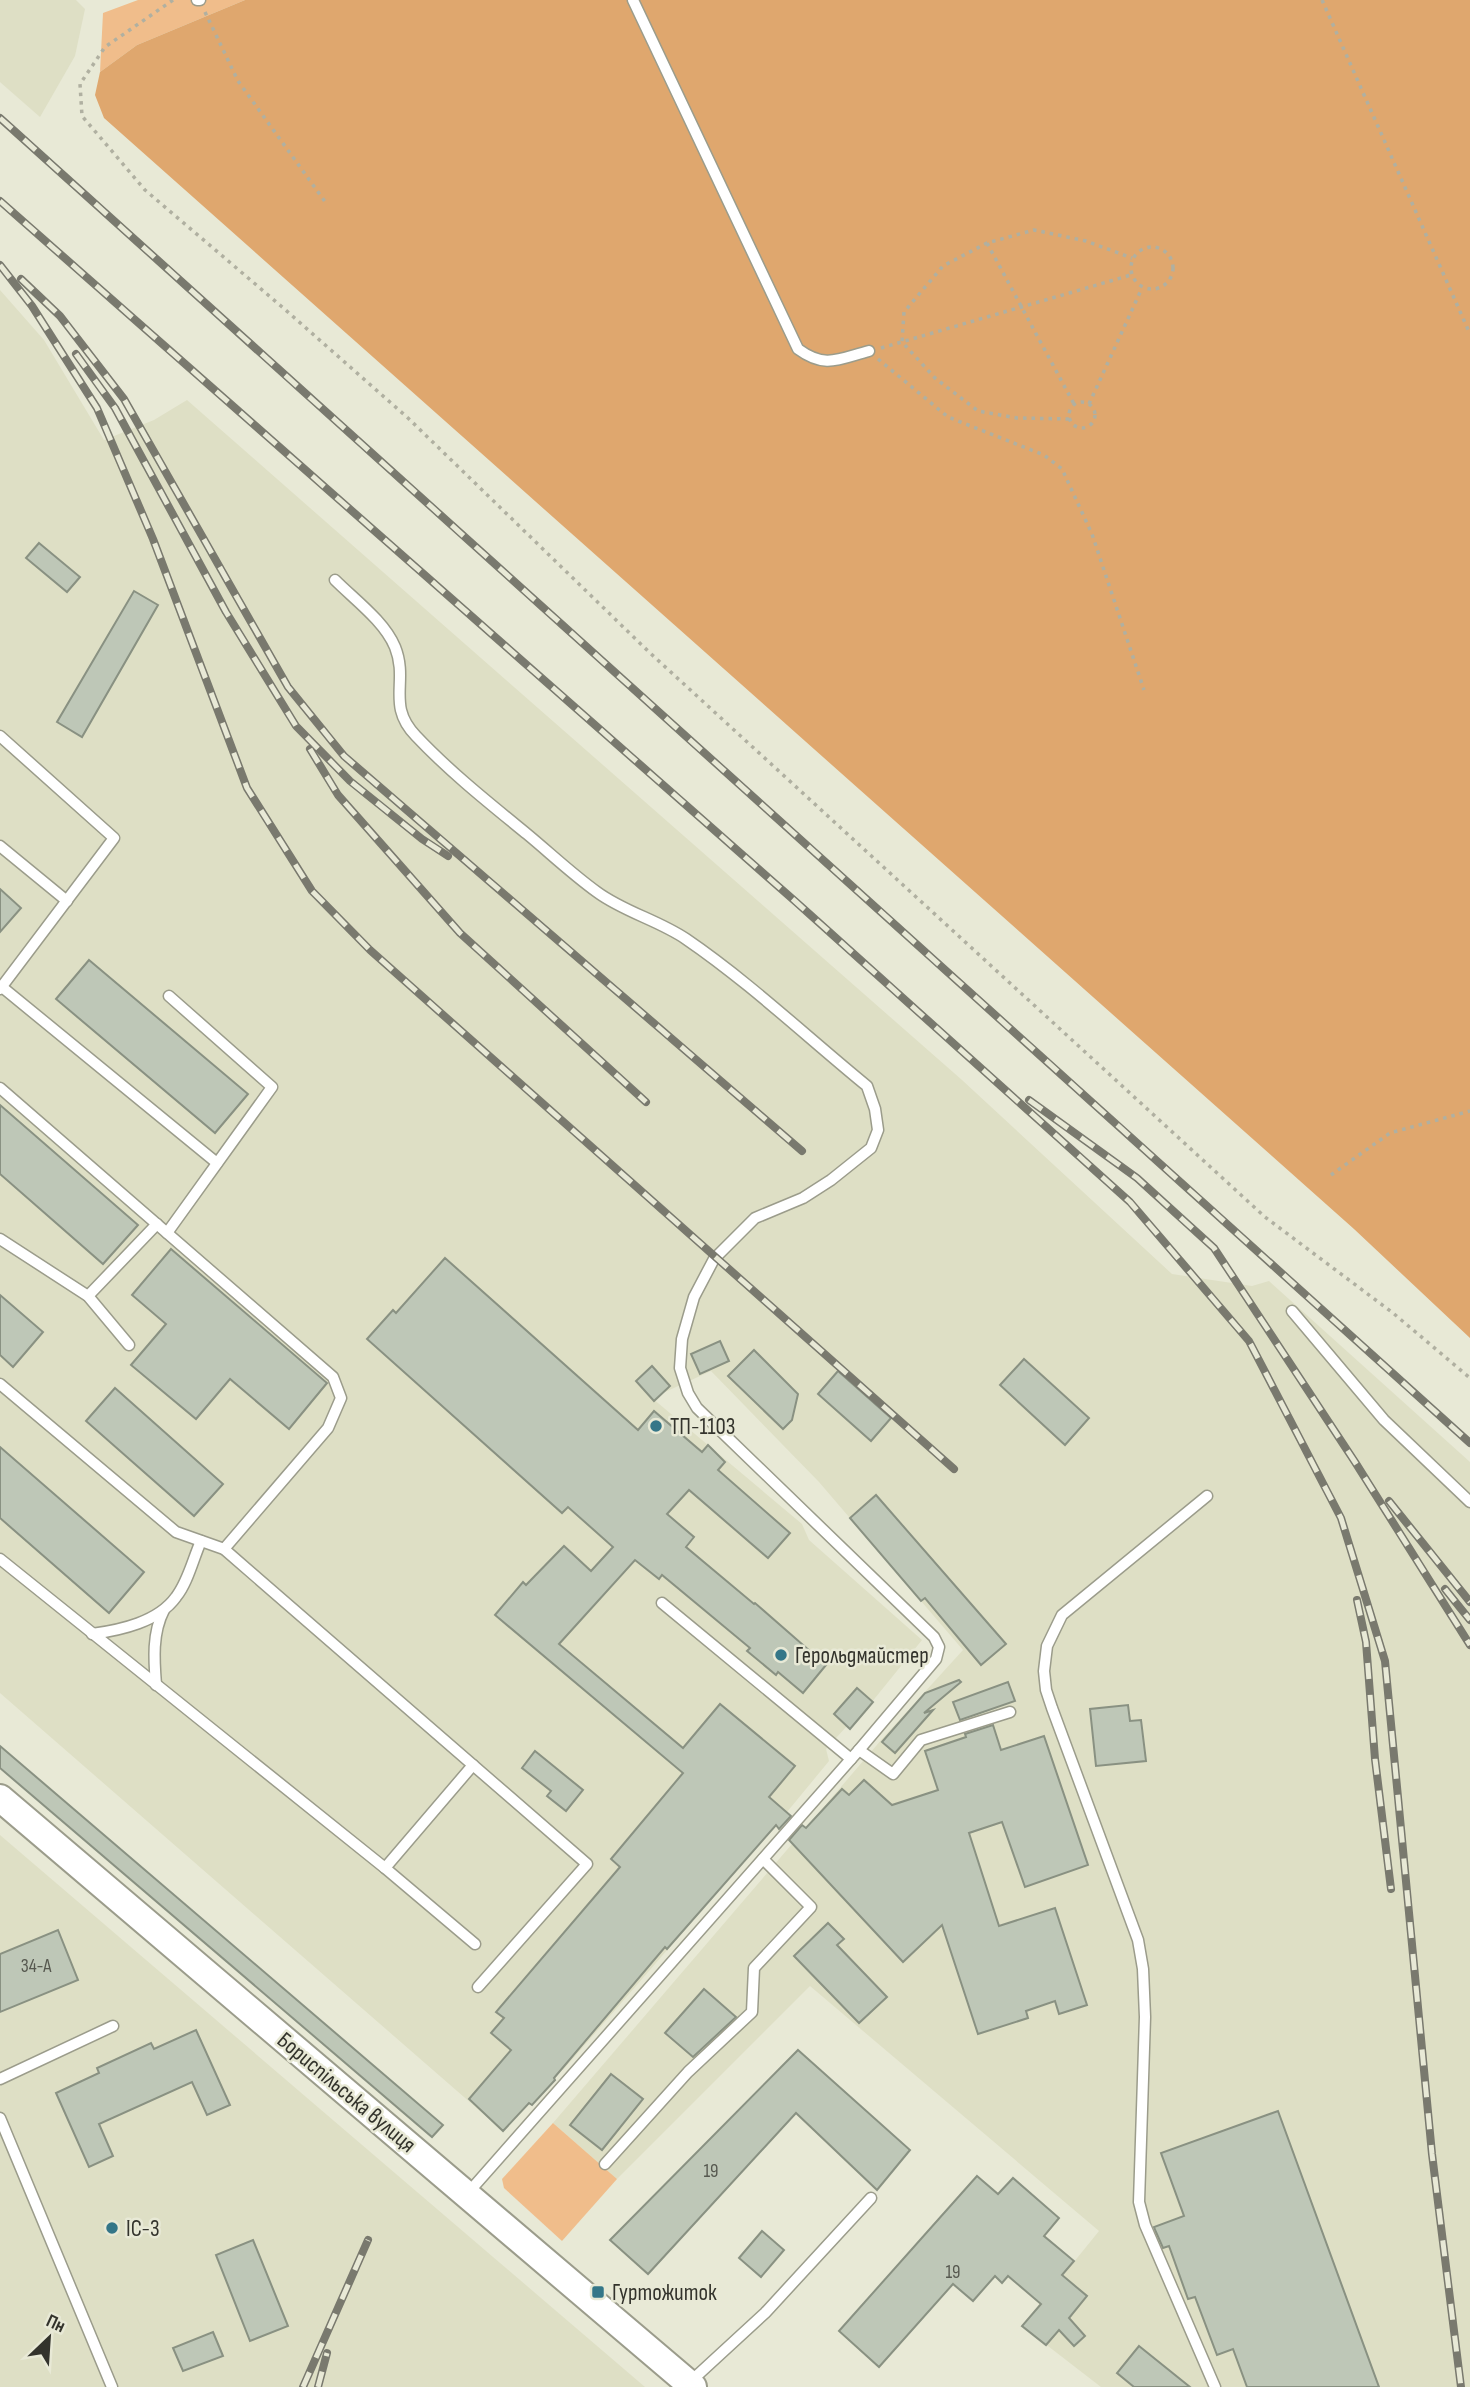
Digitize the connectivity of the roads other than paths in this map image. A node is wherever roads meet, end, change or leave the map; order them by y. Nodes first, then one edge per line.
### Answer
1 (634, 0) edge
2 (869, 351) road end
3 (335, 580) dead end
4 (0, 736) edge
5 (0, 846) edge
6 (67, 901) junction
7 (1, 988) edge
8 (169, 996) dead end
9 (0, 1088) edge
10 (217, 1163) junction
11 (157, 1224) junction
12 (167, 1233) junction
13 (0, 1239) edge
14 (88, 1296) junction
15 (1292, 1311) dead end
16 (129, 1345) dead end
17 (0, 1384) edge
18 (1207, 1496) dead end
19 (1470, 1502) edge
20 (201, 1541) junction
21 (224, 1549) junction
22 (0, 1559) edge
23 (663, 1603) dead end
24 (164, 1610) junction
25 (92, 1634) junction
26 (156, 1685) junction
27 (1010, 1712) dead end
28 (859, 1750) junction
29 (851, 1759) junction
30 (473, 1765) junction
31 (0, 1798) edge
32 (763, 1859) junction
33 (385, 1868) junction
34 (475, 1944) dead end
35 (478, 1987) dead end
36 (113, 2026) dead end
37 (0, 2079) edge
38 (0, 2118) edge
39 (605, 2164) dead end
40 (467, 2193) junction
41 (871, 2198) dead end
42 (691, 2385) edge
43 (112, 2387) edge
44 (1215, 2387) edge

1 - 2 lane
3 - 28 lane
4 - 6 lane
5 - 6 lane
6 - 7 lane
7 - 10 lane
8 - 10 lane
9 - 11 lane
10 - 12 lane
11 - 12 lane
11 - 14 lane
12 - 21 lane
13 - 14 lane
14 - 16 lane
15 - 19 lane
17 - 20 lane
18 - 44 lane
20 - 21 lane
20 - 24 lane
21 - 30 lane
22 - 25 lane
23 - 29 lane
24 - 25 lane
24 - 26 lane
25 - 26 lane
26 - 33 lane
27 - 28 lane
28 - 29 lane
29 - 32 lane
30 - 33 lane
30 - 35 lane
31 - 40 main road, Бориспільська вулиця
32 - 39 lane
32 - 40 lane
33 - 34 lane
36 - 37 lane
38 - 43 lane
40 - 42 main road, Бориспільська вулиця
41 - 42 lane

